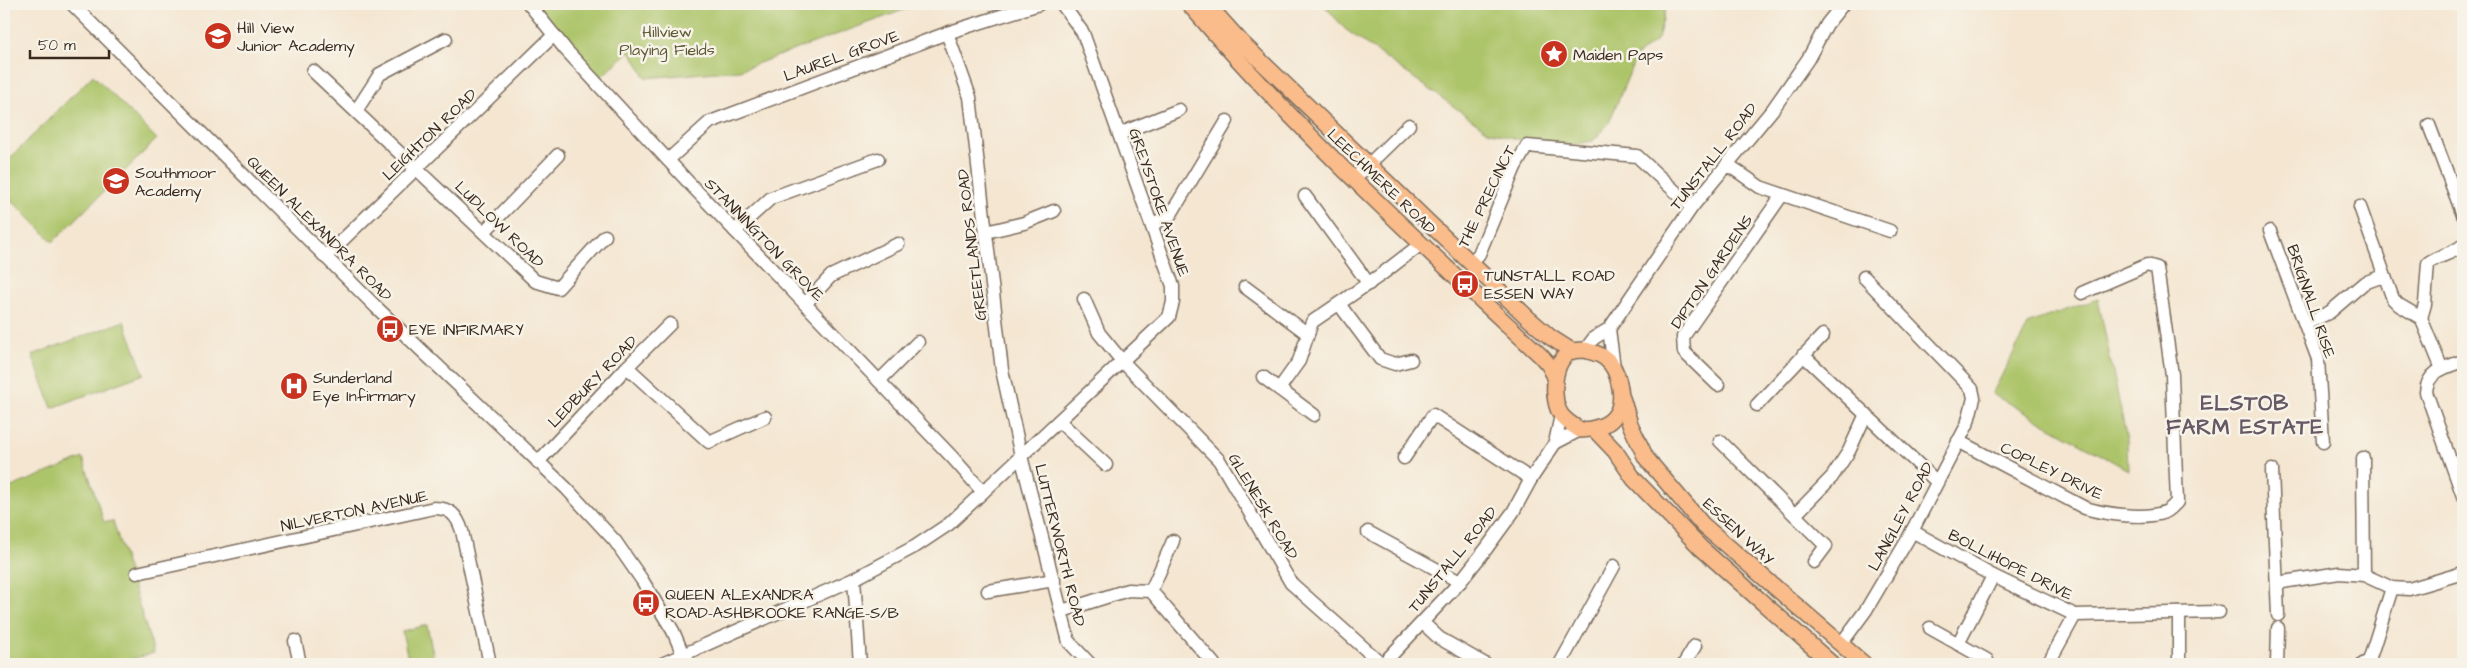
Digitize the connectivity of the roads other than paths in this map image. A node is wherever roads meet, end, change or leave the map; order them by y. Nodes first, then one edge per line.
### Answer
1 (72, 4) edge
2 (529, 4) edge
3 (1039, 4) edge
4 (1053, 4) edge
5 (1062, 4) edge
6 (1189, 4) edge
7 (1207, 4) edge
8 (1843, 4) edge
9 (947, 33) junction
10 (554, 35) junction
11 (446, 40) dead end
12 (313, 71) dead end
13 (1179, 110) dead end
14 (356, 111) junction
15 (1227, 121) dead end
16 (2429, 125) dead end
17 (1409, 126) dead end
18 (1119, 134) junction
19 (558, 155) dead end
20 (878, 159) dead end
21 (668, 160) junction
22 (1727, 164) junction
23 (1368, 165) junction
24 (417, 168) junction
25 (1354, 179) junction
26 (1782, 195) junction
27 (1306, 196) dead end
28 (1692, 207) junction
29 (2360, 207) dead end
30 (1054, 211) dead end
31 (2463, 215) edge
32 (1152, 225) junction
33 (1435, 229) junction
34 (735, 231) junction
35 (1890, 231) dead end
36 (484, 232) junction
37 (986, 232) junction
38 (2270, 232) dead end
39 (605, 236) dead end
40 (898, 244) dead end
41 (1421, 244) junction
42 (2463, 245) edge
43 (326, 257) junction
44 (1471, 263) junction
45 (2383, 276) junction
46 (1864, 277) dead end
47 (1369, 284) junction
48 (1246, 286) dead end
49 (2082, 293) dead end
50 (1084, 299) dead end
51 (805, 304) junction
52 (1339, 304) junction
53 (2421, 318) junction
54 (670, 324) dead end
55 (2305, 324) junction
56 (1609, 329) junction
57 (1308, 334) junction
58 (1823, 335) dead end
59 (918, 342) dead end
60 (1579, 350) junction
61 (1803, 355) junction
62 (1411, 360) dead end
63 (1122, 361) junction
64 (2463, 361) edge
65 (627, 367) junction
66 (1614, 368) junction
67 (2442, 369) junction
68 (1263, 377) dead end
69 (1555, 378) junction
70 (879, 381) junction
71 (1718, 385) dead end
72 (1280, 389) junction
73 (1622, 398) junction
74 (1758, 404) dead end
75 (1866, 414) junction
76 (1314, 415) dead end
77 (1561, 415) junction
78 (765, 417) dead end
79 (1059, 420) junction
80 (1588, 430) junction
81 (1720, 441) dead end
82 (1958, 441) junction
83 (2323, 442) dead end
84 (1555, 443) junction
85 (1021, 456) junction
86 (1404, 458) dead end
87 (2363, 458) dead end
88 (538, 462) junction
89 (1106, 465) dead end
90 (2272, 470) dead end
91 (1531, 479) junction
92 (1938, 482) junction
93 (983, 492) junction
94 (2463, 496) edge
95 (1795, 515) junction
96 (1912, 531) junction
97 (1368, 532) dead end
98 (1173, 541) dead end
99 (1814, 562) dead end
100 (1614, 566) dead end
101 (137, 573) dead end
102 (2463, 573) edge
103 (2364, 575) junction
104 (1993, 576) junction
105 (854, 579) junction
106 (1054, 580) junction
107 (1460, 582) junction
108 (2277, 583) junction
109 (2392, 588) junction
110 (988, 591) dead end
111 (1151, 591) junction
112 (1062, 611) junction
113 (2219, 612) dead end
114 (2179, 613) junction
115 (2075, 615) junction
116 (1423, 624) junction
117 (1930, 628) dead end
118 (295, 641) dead end
119 (1841, 644) junction
120 (1958, 644) junction
121 (1695, 646) dead end
122 (685, 660) edge
123 (1987, 660) dead end
124 (300, 664) edge
125 (490, 664) edge
126 (662, 664) edge
127 (860, 664) edge
128 (1090, 664) edge
129 (1214, 664) edge
130 (1382, 664) edge
131 (1485, 664) edge
132 (1560, 664) edge
133 (1684, 664) edge
134 (1832, 664) edge
135 (1864, 664) edge
136 (2048, 664) edge
137 (2179, 664) edge
138 (2277, 664) edge
139 (2363, 664) edge

1 - 43 street, QUEEN ALEXANDRA ROAD
2 - 10 street, STANNINGTON GROVE
3 - 9 street, LAUREL GROVE
4 - 5 street
5 - 18 street, GREYSTOKE AVENUE
6 - 25 main road, LEECHMERE ROAD
7 - 23 main road, LEECHMERE ROAD
8 - 22 street, TUNSTALL ROAD
9 - 21 street, LAUREL GROVE
9 - 37 street, GREETLANDS ROAD
10 - 21 street, STANNINGTON GROVE
10 - 24 street, LEIGHTON ROAD
11 - 14 street
12 - 14 street, LUDLOW ROAD
13 - 18 street
14 - 24 street, LUDLOW ROAD
15 - 32 street
16 - 31 street
17 - 23 street
18 - 32 street, GREYSTOKE AVENUE
19 - 36 street
20 - 34 street
21 - 34 street, STANNINGTON GROVE
22 - 26 street
22 - 28 street, TUNSTALL ROAD
23 - 25 street
23 - 33 main road, LEECHMERE ROAD
24 - 36 street, LUDLOW ROAD
24 - 43 street, LEIGHTON ROAD
25 - 41 main road, LEECHMERE ROAD
26 - 35 street
26 - 71 street, DIPTON GARDENS
27 - 47 street
28 - 44 street, THE PRECINCT
28 - 56 street, TUNSTALL ROAD
29 - 45 street
30 - 37 street
32 - 63 street, GREYSTOKE AVENUE
33 - 41 main road
33 - 44 main road, LEECHMERE ROAD
34 - 51 street, STANNINGTON GROVE
36 - 39 street, LUDLOW ROAD
37 - 85 street, GREETLANDS ROAD
38 - 55 street, BRIGNALL RISE
40 - 51 street
41 - 47 street
41 - 69 main road, LEECHMERE ROAD
42 - 53 street
43 - 88 street, QUEEN ALEXANDRA ROAD
44 - 60 main road, LEECHMERE ROAD
45 - 53 street
45 - 55 street
46 - 82 street, LANGLEY ROAD
47 - 52 street
48 - 57 street
49 - 82 street, COPLEY DRIVE
50 - 63 street, GLENESK ROAD
51 - 70 street, STANNINGTON GROVE
52 - 57 street
52 - 62 street
53 - 67 street
54 - 65 street, LEDBURY ROAD
55 - 83 street, BRIGNALL RISE
56 - 60 street, TUNSTALL ROAD
56 - 66 street
57 - 72 street
58 - 61 street
59 - 70 street
60 - 66 main road
60 - 69 main road, TUNSTALL ROAD
61 - 74 street
61 - 75 street
63 - 79 street, GREYSTOKE AVENUE
63 - 130 street, GLENESK ROAD
64 - 67 street
65 - 78 street
65 - 88 street, LEDBURY ROAD
66 - 73 main road
67 - 94 street
68 - 72 street
69 - 77 main road, TUNSTALL ROAD
70 - 93 street, STANNINGTON GROVE
72 - 76 street
73 - 80 main road, TUNSTALL ROAD
73 - 119 main road, ESSEN WAY
75 - 92 street
75 - 95 street
77 - 80 main road
77 - 84 street, TUNSTALL ROAD
79 - 85 street, GREYSTOKE AVENUE
79 - 89 street
80 - 84 street, TUNSTALL ROAD
80 - 134 main road
81 - 95 street
82 - 92 street, LANGLEY ROAD
84 - 91 street, TUNSTALL ROAD
85 - 93 street, GREYSTOKE AVENUE
85 - 106 street, LUTTERWORTH ROAD
86 - 91 street
87 - 103 street
88 - 122 street, QUEEN ALEXANDRA ROAD
90 - 108 street
91 - 107 street, TUNSTALL ROAD
92 - 96 street, LANGLEY ROAD
93 - 105 street, GREYSTOKE AVENUE
95 - 99 street
96 - 104 street, BOLLIHOPE DRIVE
96 - 119 street, LANGLEY ROAD
97 - 107 street
98 - 111 street
100 - 132 street
101 - 125 street, NILVERTON AVENUE
102 - 109 street
103 - 108 street
103 - 109 street
104 - 115 street, BOLLIHOPE DRIVE
104 - 120 street
105 - 122 street
105 - 127 street
106 - 110 street
106 - 112 street, LUTTERWORTH ROAD
107 - 116 street, TUNSTALL ROAD
108 - 138 street
109 - 139 street
111 - 112 street
111 - 129 street
112 - 128 street, LUTTERWORTH ROAD
113 - 114 street, BOLLIHOPE DRIVE
114 - 115 street, BOLLIHOPE DRIVE
114 - 137 street
115 - 136 street
116 - 130 street, TUNSTALL ROAD
116 - 131 street
117 - 120 street
118 - 124 street
119 - 135 main road, ESSEN WAY
120 - 123 street
121 - 133 street
122 - 126 street

